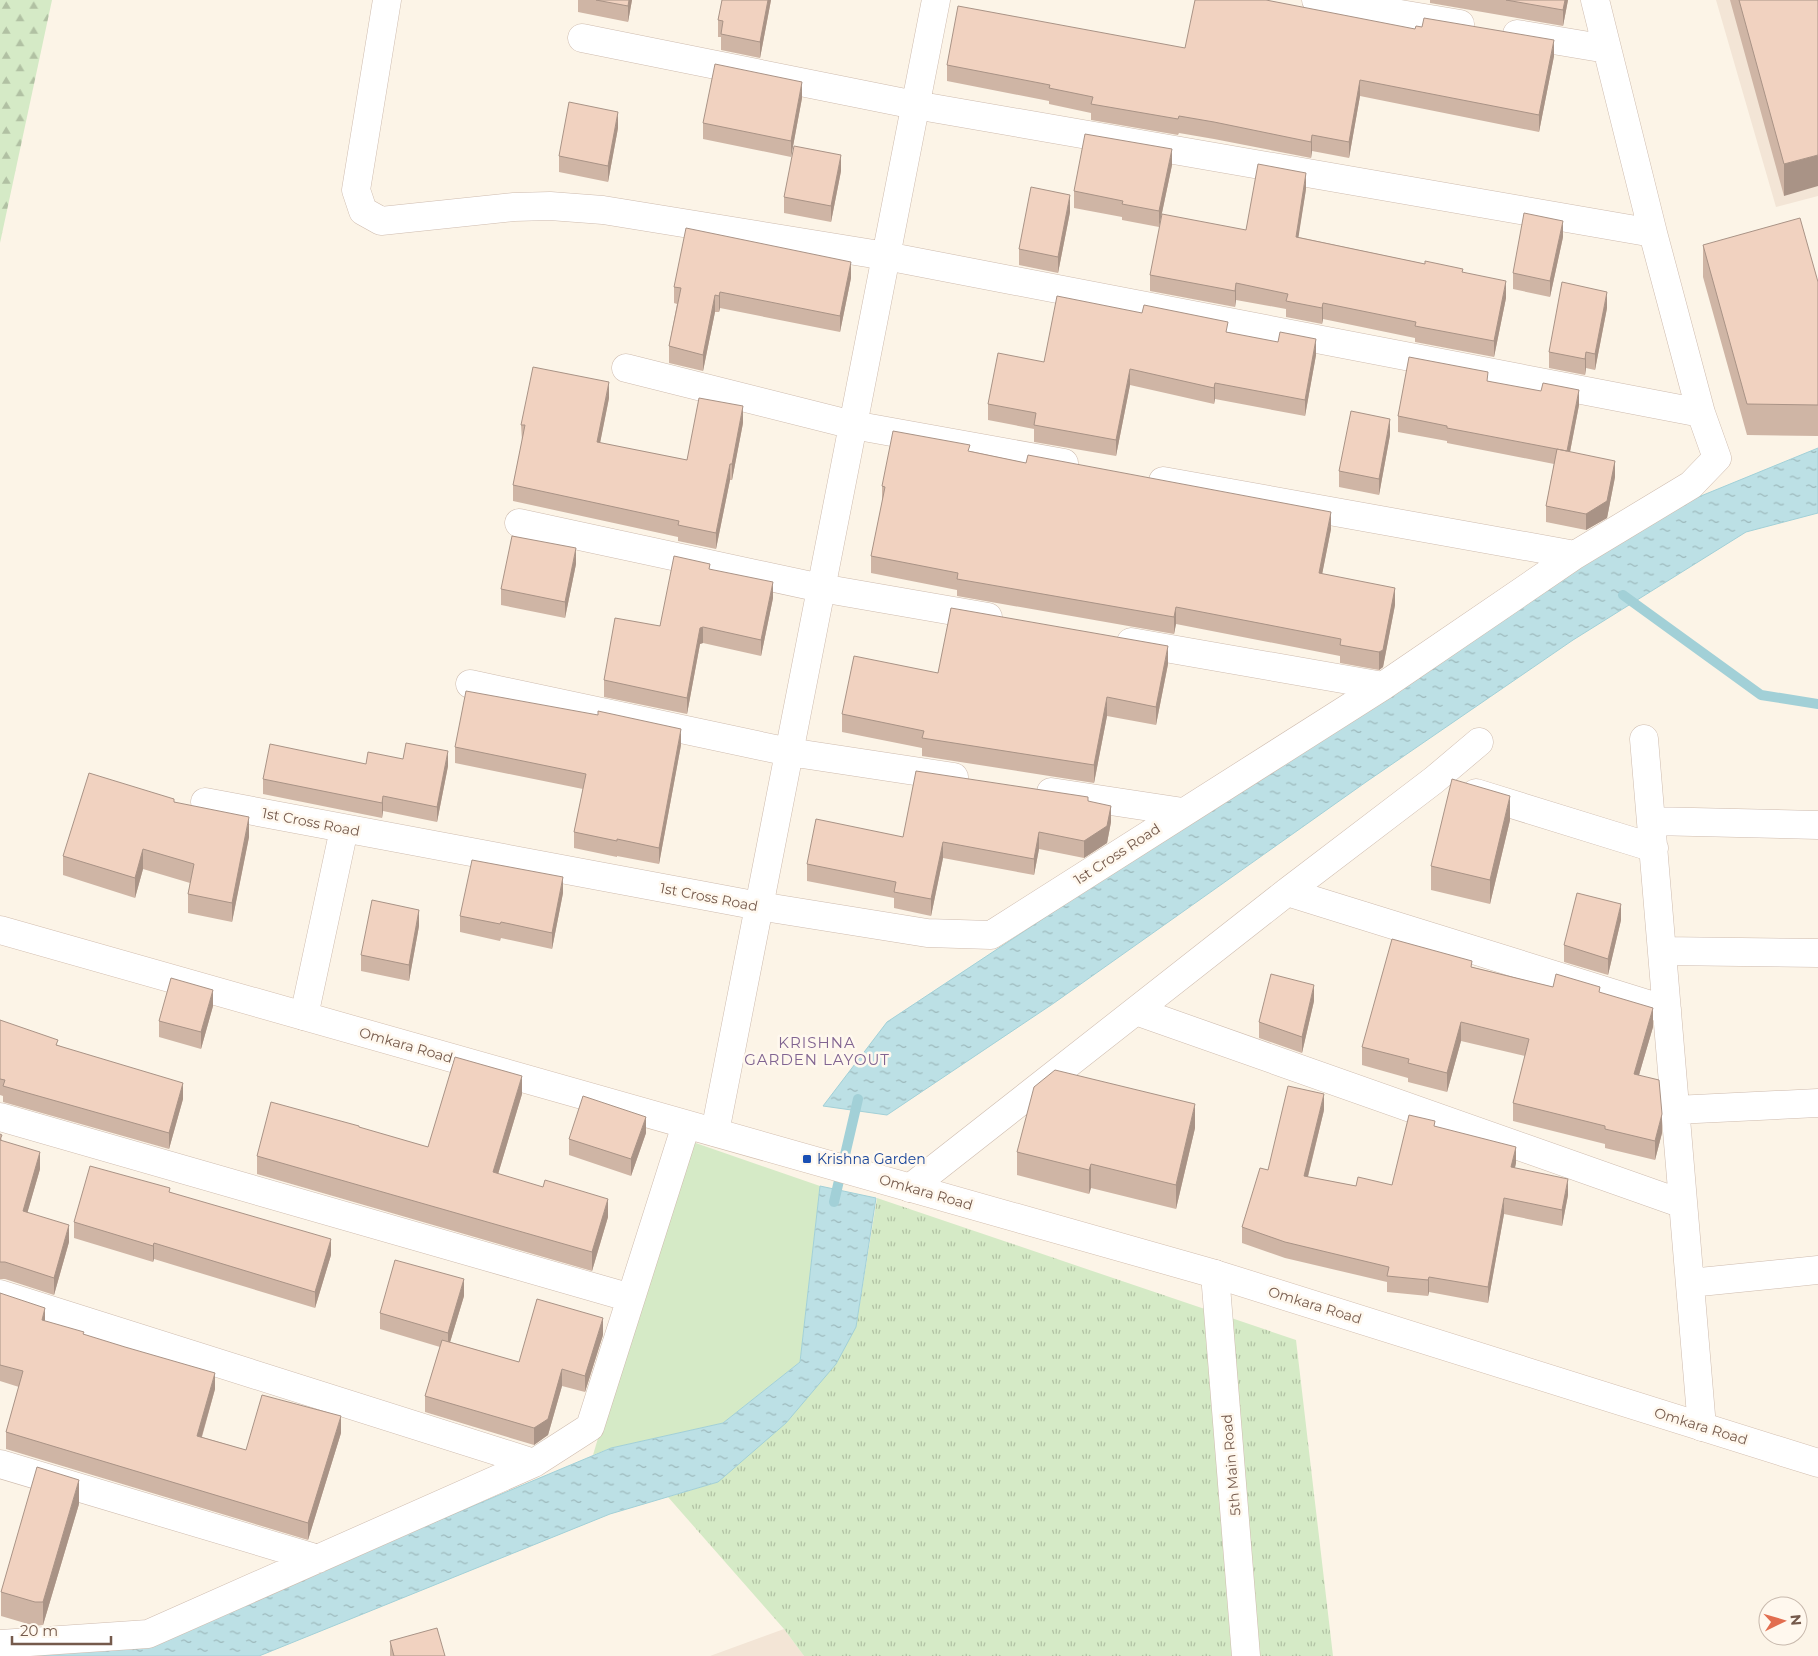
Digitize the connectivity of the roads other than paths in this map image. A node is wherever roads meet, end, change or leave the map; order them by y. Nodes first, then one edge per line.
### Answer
1 (387, 0) edge
2 (936, 0) edge
3 (1316, 0) edge
4 (1596, 0) edge
5 (582, 38) dead end
6 (1607, 49) junction
7 (916, 105) junction
8 (1653, 233) junction
9 (886, 256) junction
10 (626, 368) dead end
11 (1701, 412) junction
12 (853, 425) junction
13 (1087, 467) edge
14 (1136, 476) edge
15 (519, 523) dead end
16 (1575, 555) junction
17 (822, 588) junction
18 (1015, 622) edge
19 (1102, 637) edge
20 (470, 684) dead end
21 (1383, 686) junction
22 (1644, 739) dead end
23 (1479, 742) dead end
24 (790, 752) junction
25 (976, 780) edge
26 (1434, 780) junction
27 (1026, 788) edge
28 (205, 802) dead end
29 (1183, 812) junction
30 (1818, 825) edge
31 (344, 828) junction
32 (1652, 834) junction
33 (1287, 892) junction
34 (759, 906) junction
35 (0, 930) edge
36 (1662, 951) junction
37 (1818, 953) edge
38 (1667, 1010) junction
39 (1136, 1011) junction
40 (304, 1016) junction
41 (1818, 1103) edge
42 (1676, 1110) junction
43 (0, 1117) edge
44 (686, 1125) junction
45 (715, 1132) junction
46 (898, 1184) junction
47 (1683, 1204) junction
48 (1818, 1270) edge
49 (1215, 1274) junction
50 (1690, 1283) junction
51 (0, 1294) edge
52 (631, 1298) junction
53 (1702, 1427) junction
54 (534, 1463) junction
55 (1818, 1463) edge
56 (0, 1464) edge
57 (318, 1559) junction
58 (0, 1644) edge
59 (1246, 1656) edge

1 - 9 street
2 - 7 street
3 - 6 street
4 - 6 street
5 - 7 street
6 - 8 street
7 - 8 street
7 - 9 street
8 - 11 street
9 - 11 street
9 - 12 street
10 - 12 street
11 - 16 street, 1st Cross Road
12 - 13 street
12 - 17 street
14 - 16 street
15 - 17 street
16 - 21 street, 1st Cross Road
17 - 18 street
17 - 24 street
19 - 21 street
20 - 24 street
21 - 29 street, 1st Cross Road
22 - 32 street
23 - 26 street
24 - 25 street
24 - 34 street
26 - 32 street
26 - 33 street
27 - 29 street
28 - 31 street, 1st Cross Road
29 - 34 street, 1st Cross Road
30 - 32 street
31 - 34 street, 1st Cross Road
31 - 40 street
32 - 36 street
33 - 38 street
33 - 39 street
34 - 45 street
35 - 40 street, Omkara Road
36 - 37 street
36 - 38 street
38 - 42 street
39 - 46 street
39 - 47 street
40 - 44 street, Omkara Road
41 - 42 street
42 - 47 street
43 - 52 street
44 - 45 street, Omkara Road
44 - 52 street
45 - 46 street, Omkara Road
46 - 49 street, Omkara Road
47 - 50 street
48 - 50 street
49 - 53 street, Omkara Road
49 - 59 street, 5th Main Road
50 - 53 street
51 - 54 street
52 - 54 street
53 - 55 street, Omkara Road
54 - 57 street
56 - 57 street
57 - 58 street

